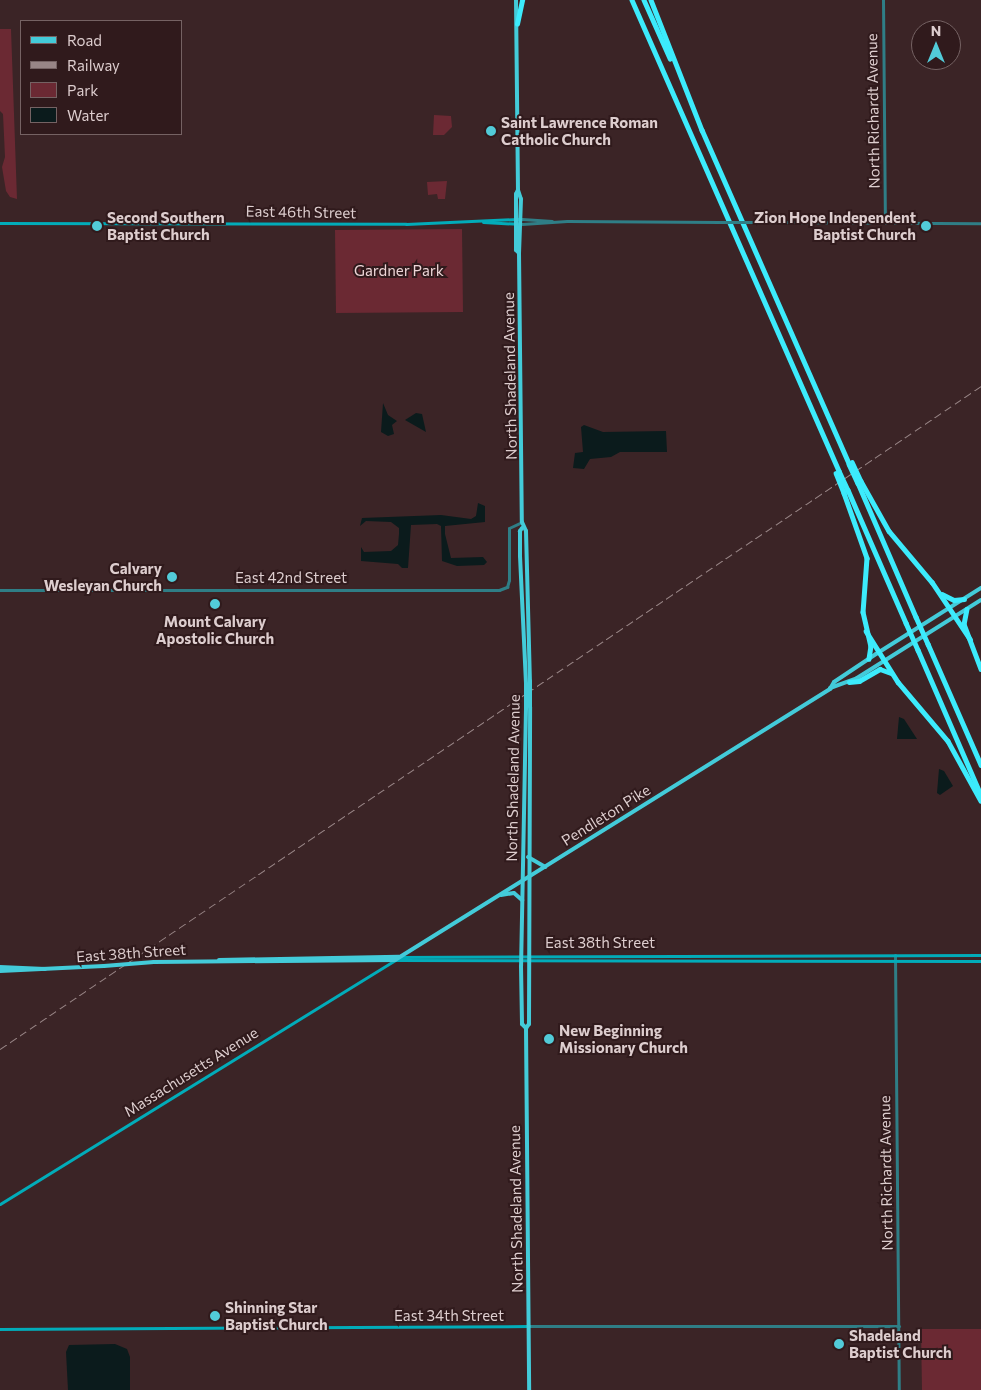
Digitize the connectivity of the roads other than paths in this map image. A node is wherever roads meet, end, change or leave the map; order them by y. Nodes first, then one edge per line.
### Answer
1 (516, 0) edge
2 (522, 0) edge
3 (632, 0) edge
4 (644, 0) edge
5 (651, 0) edge
6 (883, 0) edge
7 (517, 24) junction
8 (681, 80) junction
9 (518, 190) junction
10 (516, 219) junction
11 (522, 219) junction
12 (0, 222) edge
13 (482, 222) junction
14 (553, 222) junction
15 (885, 223) junction
16 (981, 223) edge
17 (516, 224) junction
18 (522, 224) junction
19 (519, 253) junction
20 (860, 482) junction
21 (846, 492) junction
22 (522, 522) junction
23 (981, 588) edge
24 (0, 590) edge
25 (940, 593) junction
26 (964, 599) junction
27 (981, 600) edge
28 (949, 608) junction
29 (968, 609) junction
30 (955, 617) junction
31 (866, 630) junction
32 (970, 639) junction
33 (880, 651) junction
34 (869, 659) junction
35 (885, 660) junction
36 (981, 669) edge
37 (896, 677) junction
38 (849, 682) junction
39 (830, 688) junction
40 (528, 708) junction
41 (981, 765) edge
42 (981, 795) edge
43 (981, 801) edge
44 (528, 856) junction
45 (545, 867) junction
46 (528, 877) junction
47 (522, 880) junction
48 (499, 895) junction
49 (523, 901) junction
50 (528, 954) junction
51 (895, 955) junction
52 (981, 956) edge
53 (400, 957) junction
54 (522, 957) junction
55 (219, 960) junction
56 (394, 960) junction
57 (528, 960) junction
58 (981, 961) edge
59 (895, 962) junction
60 (0, 967) edge
61 (45, 969) junction
62 (0, 971) edge
63 (526, 1028) junction
64 (0, 1204) edge
65 (529, 1326) junction
66 (899, 1326) junction
67 (0, 1329) edge
68 (530, 1390) edge
69 (899, 1390) edge

1 - 7 main road, North Shadeland Avenue
2 - 7 highway
3 - 21 highway, bridge
4 - 8 highway
5 - 8 highway
6 - 15 street, North Richardt Avenue
7 - 9 main road, North Shadeland Avenue
8 - 20 highway, bridge
9 - 10 main road, North Shadeland Avenue
9 - 11 main road, North Shadeland Avenue
10 - 11 main road, East 46th Street
10 - 13 main road, East 46th Street
10 - 17 main road, North Shadeland Avenue
11 - 14 street, East 46th Street
11 - 18 main road, North Shadeland Avenue
12 - 13 main road, East 46th Street
13 - 17 main road, East 46th Street
14 - 15 street, East 46th Street, bridge
14 - 18 street, East 46th Street
15 - 16 street, East 46th Street
17 - 18 main road, East 46th Street
17 - 19 main road, North Shadeland Avenue
18 - 19 main road, North Shadeland Avenue
19 - 22 main road, North Shadeland Avenue
20 - 25 highway
20 - 41 highway, bridge
21 - 31 highway
21 - 42 highway, bridge
22 - 24 street, East 42nd Street
22 - 40 main road, North Shadeland Avenue, bridge
23 - 26 main road, Pendleton Pike
25 - 26 highway
25 - 28 highway
26 - 28 main road, Pendleton Pike
27 - 29 main road, Pendleton Pike
28 - 30 highway
28 - 33 main road, Pendleton Pike
29 - 30 main road, Pendleton Pike
29 - 32 highway
30 - 32 highway
30 - 35 main road, Pendleton Pike
31 - 33 highway
31 - 34 highway
32 - 36 highway
33 - 34 main road, Pendleton Pike
33 - 35 highway
34 - 39 main road, Pendleton Pike
35 - 37 highway
35 - 38 main road, Pendleton Pike
37 - 38 highway
37 - 43 highway
38 - 39 main road, Pendleton Pike
39 - 45 main road, Pendleton Pike
40 - 44 main road, North Shadeland Avenue
40 - 47 main road, North Shadeland Avenue
44 - 45 main road
44 - 46 main road, North Shadeland Avenue
45 - 46 main road, Pendleton Pike
46 - 47 main road, Pendleton Pike
46 - 50 main road, North Shadeland Avenue
47 - 48 main road, Pendleton Pike
47 - 49 main road, North Shadeland Avenue
48 - 49 main road
48 - 53 main road, Pendleton Pike
49 - 54 main road, North Shadeland Avenue
50 - 51 main road, East 38th Street
50 - 54 main road, East 38th Street
50 - 57 main road, North Shadeland Avenue
51 - 52 main road, East 38th Street
51 - 59 street, North Richardt Avenue
53 - 54 main road, East 38th Street
53 - 55 main road, East 38th Street
53 - 56 main road, Pendleton Pike
54 - 56 main road, East 38th Street
54 - 57 main road, East 38th Street
54 - 63 main road, North Shadeland Avenue
55 - 56 main road, East 38th Street
55 - 61 main road, East 38th Street, bridge
56 - 64 main road, Massachusetts Avenue
57 - 59 main road, East 38th Street
57 - 63 main road, North Shadeland Avenue
58 - 59 main road, East 38th Street
59 - 66 street, North Richardt Avenue
60 - 61 main road, East 38th Street
61 - 62 main road, East 38th Street
63 - 65 main road, North Shadeland Avenue
65 - 66 street, East 34th Street
65 - 67 main road, East 34th Street
65 - 68 main road, North Shadeland Avenue
66 - 69 street, North Richardt Avenue

